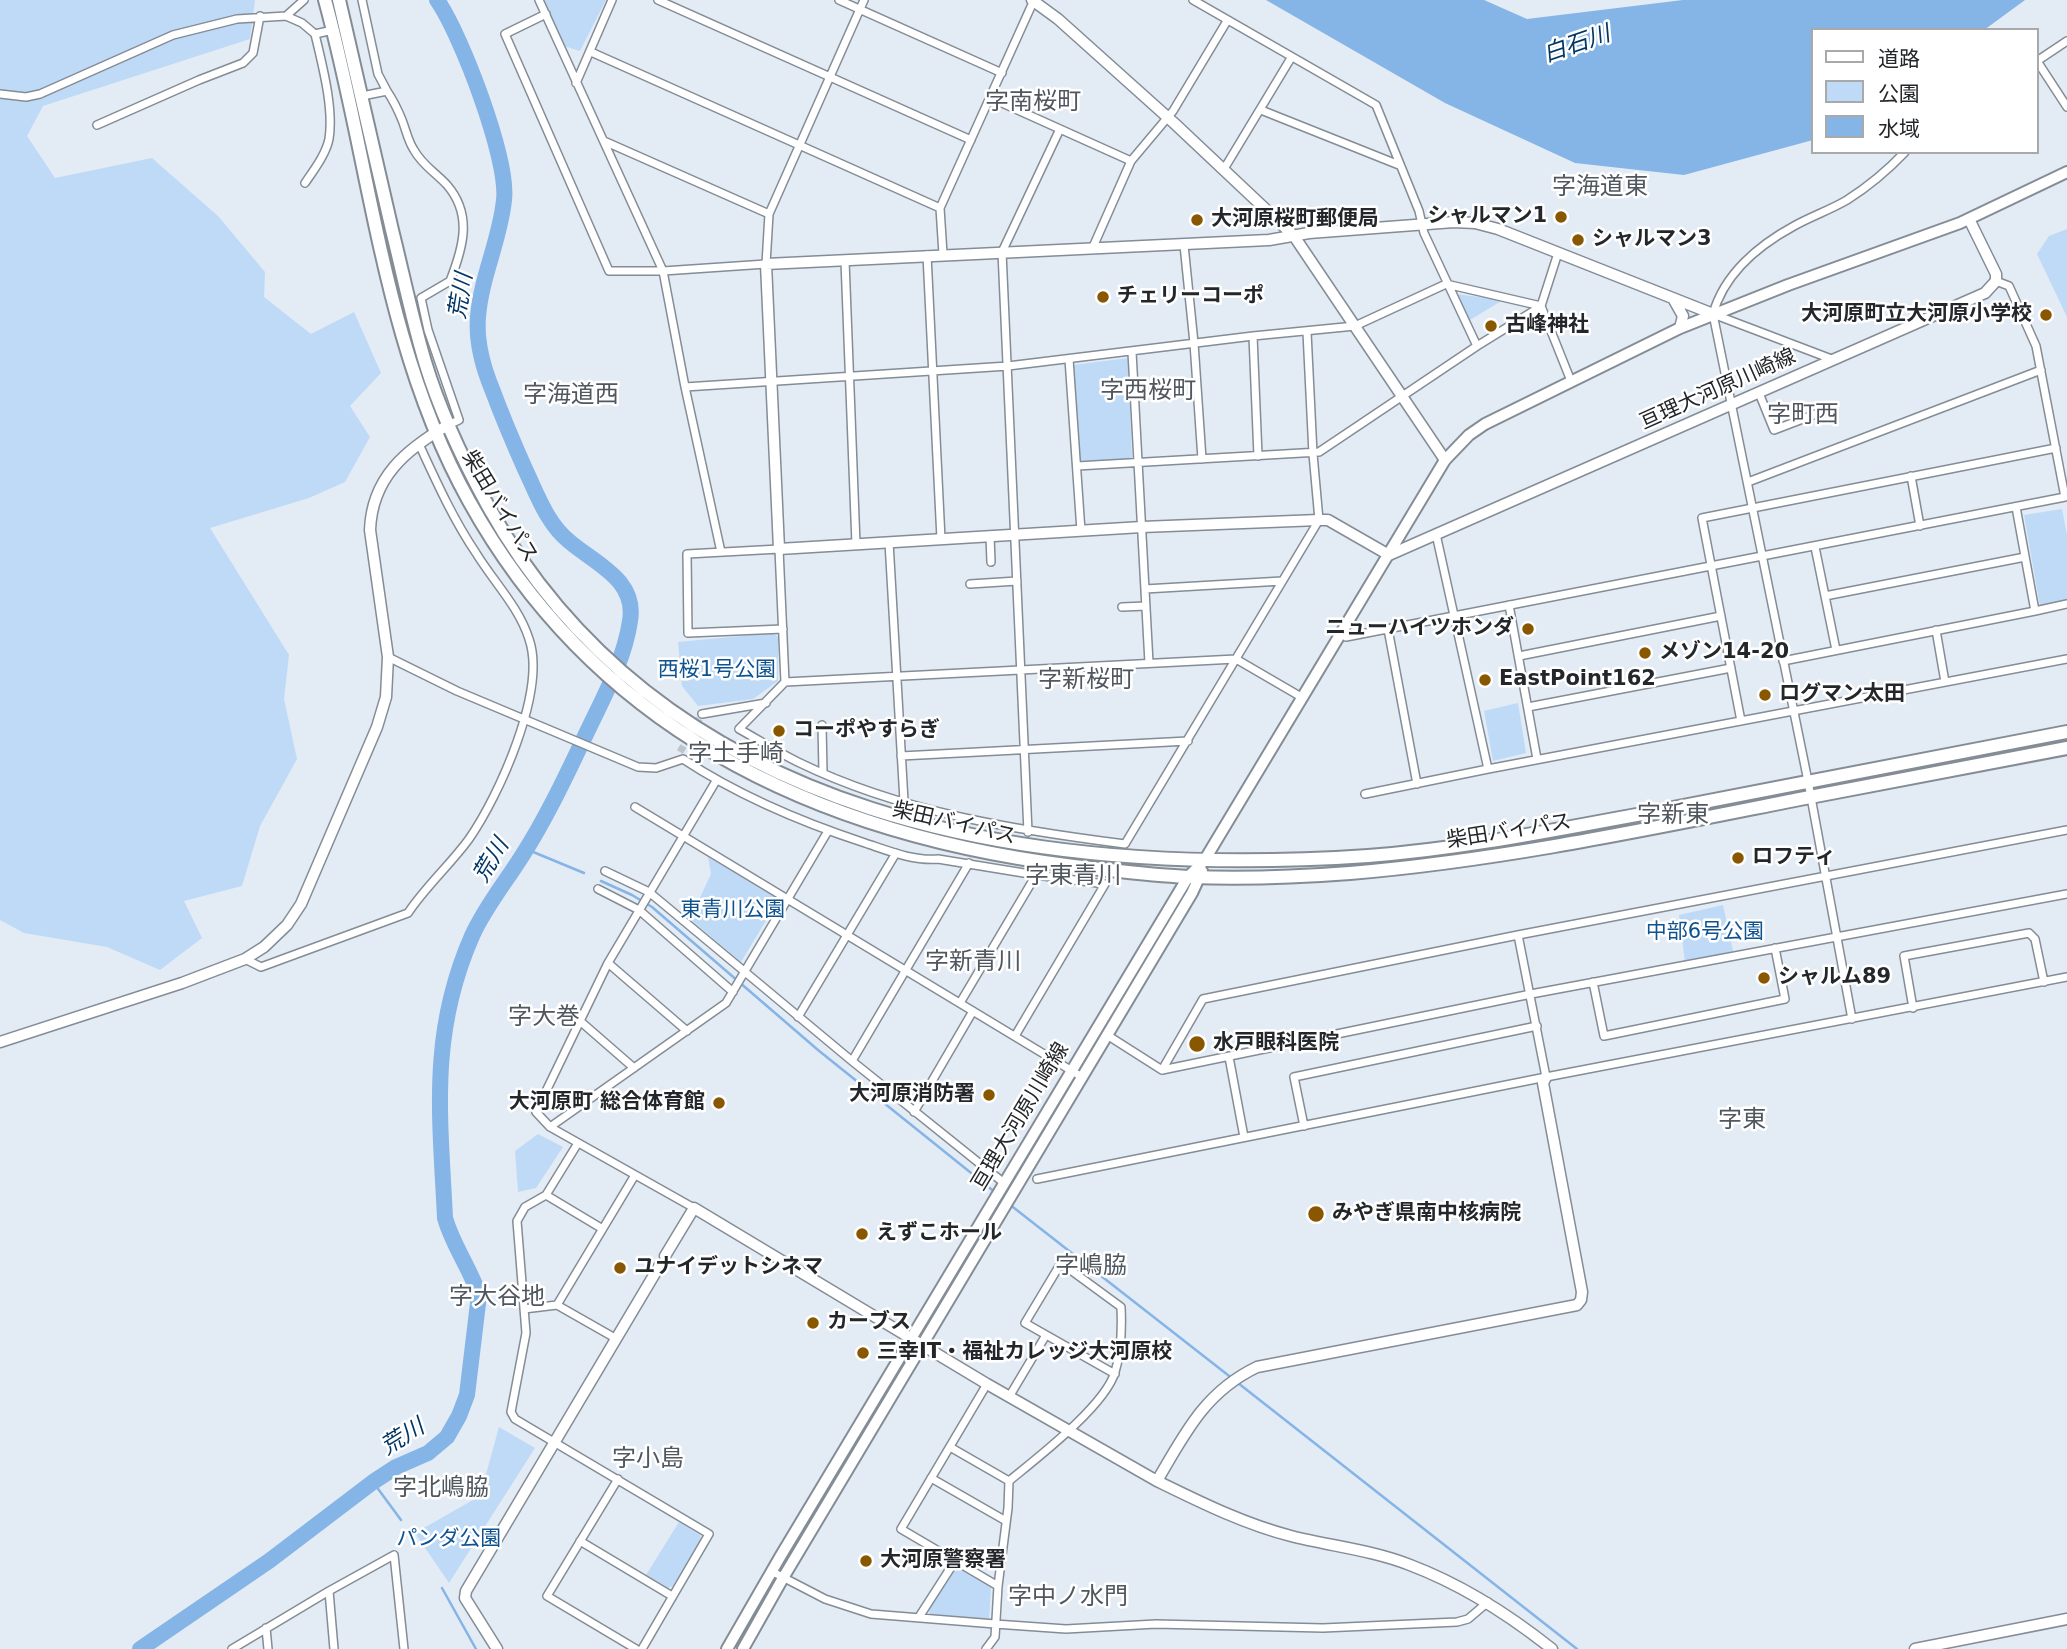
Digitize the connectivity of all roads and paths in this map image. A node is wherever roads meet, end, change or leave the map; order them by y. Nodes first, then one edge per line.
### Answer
1 (304, 0) edge
2 (325, 0) edge
3 (339, 0) edge
4 (362, 0) edge
5 (539, 0) edge
6 (612, 0) edge
7 (839, 0) edge
8 (864, 0) edge
9 (1033, 0) edge
10 (1193, 0) edge
11 (664, 1) edge
12 (860, 10) junction
13 (546, 14) junction
14 (260, 16) junction
15 (286, 16) junction
16 (1227, 21) junction
17 (333, 30) junction
18 (315, 34) junction
19 (2067, 41) edge
20 (591, 52) junction
21 (1291, 58) junction
22 (2039, 60) edge
23 (2039, 64) edge
24 (1002, 74) junction
25 (830, 77) junction
26 (576, 83) junction
27 (387, 91) junction
28 (0, 94) edge
29 (362, 96) junction
30 (991, 98) junction
31 (2067, 107) edge
32 (1261, 110) junction
33 (1168, 117) junction
34 (97, 125) dead end
35 (1060, 129) junction
36 (971, 140) junction
37 (604, 141) junction
38 (800, 145) junction
39 (1903, 154) edge
40 (1132, 161) junction
41 (1399, 165) junction
42 (1224, 169) junction
43 (2067, 172) edge
44 (305, 183) dead end
45 (940, 208) junction
46 (769, 214) junction
47 (1969, 219) junction
48 (1422, 223) junction
49 (1294, 236) junction
50 (1184, 245) junction
51 (1093, 247) junction
52 (1002, 252) junction
53 (1558, 253) junction
54 (943, 254) junction
55 (927, 255) junction
56 (845, 261) junction
57 (766, 264) junction
58 (663, 271) junction
59 (1996, 281) junction
60 (1446, 284) junction
61 (1674, 299) junction
62 (1541, 306) junction
63 (1713, 314) junction
64 (1355, 326) junction
65 (1680, 328) junction
66 (1307, 332) junction
67 (1253, 336) junction
68 (1194, 343) junction
69 (1477, 346) junction
70 (1132, 352) junction
71 (1069, 359) junction
72 (1834, 360) junction
73 (1008, 366) junction
74 (2041, 370) junction
75 (933, 371) junction
76 (850, 376) junction
77 (1571, 381) junction
78 (771, 382) junction
79 (685, 387) junction
80 (1759, 393) junction
81 (1401, 395) junction
82 (1733, 405) junction
83 (1821, 412) dead end
84 (448, 425) junction
85 (435, 432) junction
86 (419, 444) junction
87 (2056, 448) junction
88 (1313, 454) junction
89 (1258, 456) junction
90 (1202, 459) junction
91 (1445, 460) junction
92 (1138, 463) junction
93 (1077, 466) junction
94 (1911, 477) junction
95 (1748, 482) junction
96 (2065, 497) junction
97 (2016, 507) junction
98 (2067, 507) edge
99 (1753, 508) junction
100 (1319, 520) junction
101 (1920, 526) junction
102 (1142, 527) junction
103 (1081, 530) junction
104 (1015, 534) junction
105 (1436, 534) junction
106 (990, 536) junction
107 (941, 539) junction
108 (890, 542) junction
109 (856, 544) junction
110 (1815, 547) junction
111 (779, 549) junction
112 (721, 552) junction
113 (1389, 555) junction
114 (1762, 557) junction
115 (2025, 557) junction
116 (991, 562) dead end
117 (1712, 567) junction
118 (1017, 581) junction
119 (1282, 581) junction
120 (970, 584) dead end
121 (1145, 589) junction
122 (1825, 596) junction
123 (2067, 604) edge
124 (1146, 606) junction
125 (1509, 606) junction
126 (1122, 607) dead end
127 (2035, 611) junction
128 (1455, 616) junction
129 (1721, 616) junction
130 (783, 629) junction
131 (1388, 629) junction
132 (1936, 630) junction
133 (1341, 634) junction
134 (1836, 650) junction
135 (1518, 656) junction
136 (388, 657) junction
137 (1236, 659) junction
138 (2067, 659) edge
139 (1783, 661) junction
140 (1149, 663) junction
141 (1731, 668) junction
142 (1021, 670) junction
143 (897, 676) junction
144 (785, 682) junction
145 (1945, 682) junction
146 (1303, 698) junction
147 (766, 703) junction
148 (1528, 707) junction
149 (1793, 712) junction
150 (702, 714) dead end
151 (523, 719) junction
152 (1741, 721) junction
153 (822, 725) dead end
154 (2067, 732) edge
155 (1188, 741) junction
156 (2067, 748) edge
157 (1025, 751) junction
158 (901, 756) junction
159 (1537, 759) junction
160 (1488, 769) junction
161 (823, 772) junction
162 (1808, 781) junction
163 (716, 782) junction
164 (1418, 784) junction
165 (1365, 794) dead end
166 (1811, 796) junction
167 (904, 801) junction
168 (635, 807) dead end
169 (2067, 830) edge
170 (828, 831) junction
171 (1028, 832) junction
172 (682, 836) junction
173 (896, 853) junction
174 (1204, 861) junction
175 (968, 863) junction
176 (605, 871) dead end
177 (1036, 875) junction
178 (1194, 877) junction
179 (1826, 877) junction
180 (598, 889) dead end
181 (648, 894) junction
182 (2067, 894) edge
183 (788, 900) junction
184 (640, 908) junction
185 (1518, 935) junction
186 (847, 936) junction
187 (1838, 938) junction
188 (1775, 948) junction
189 (245, 959) junction
190 (608, 963) junction
191 (905, 970) junction
192 (743, 975) junction
193 (2067, 977) edge
194 (1593, 982) junction
195 (2044, 982) junction
196 (734, 990) junction
197 (1531, 994) junction
198 (960, 1003) junction
199 (1913, 1008) junction
200 (973, 1011) junction
201 (798, 1017) junction
202 (1852, 1020) junction
203 (580, 1021) junction
204 (1536, 1026) junction
205 (687, 1031) junction
206 (1107, 1035) junction
207 (1014, 1036) junction
208 (0, 1042) edge
209 (1228, 1057) junction
210 (852, 1062) junction
211 (634, 1068) junction
212 (1071, 1070) junction
213 (1162, 1070) junction
214 (1082, 1077) junction
215 (1546, 1077) junction
216 (1050, 1105) junction
217 (914, 1112) junction
218 (1062, 1112) junction
219 (550, 1126) junction
220 (1304, 1126) junction
221 (1244, 1137) junction
222 (578, 1143) junction
223 (635, 1175) junction
224 (1037, 1179) dead end
225 (999, 1191) junction
226 (546, 1195) junction
227 (694, 1208) junction
228 (601, 1228) junction
229 (557, 1305) junction
230 (524, 1309) junction
231 (1046, 1335) junction
232 (615, 1338) junction
233 (911, 1338) junction
234 (923, 1345) junction
235 (1115, 1374) junction
236 (987, 1384) junction
237 (1009, 1397) junction
238 (1068, 1432) junction
239 (554, 1442) junction
240 (950, 1447) junction
241 (931, 1478) junction
242 (618, 1479) junction
243 (1009, 1481) junction
244 (1157, 1481) junction
245 (1006, 1521) junction
246 (580, 1541) junction
247 (955, 1561) junction
248 (771, 1572) junction
249 (783, 1578) junction
250 (998, 1586) junction
251 (328, 1591) junction
252 (672, 1596) junction
253 (1488, 1602) junction
254 (919, 1617) junction
255 (2067, 1619) edge
256 (995, 1624) junction
257 (266, 1628) junction
258 (232, 1649) edge
259 (268, 1649) edge
260 (334, 1649) edge
261 (404, 1649) edge
262 (497, 1649) edge
263 (636, 1649) edge
264 (642, 1649) edge
265 (727, 1649) edge
266 (743, 1649) edge
267 (986, 1649) edge
268 (1552, 1649) edge
269 (1915, 1649) edge

1 - 15 street
2 - 17 highway, 柴田バイパス
3 - 29 highway, 柴田バイパス
4 - 27 street
5 - 13 street
6 - 20 street
7 - 12 street
8 - 12 street
9 - 24 street
9 - 33 street
10 - 16 street
11 - 25 street
12 - 24 street
12 - 25 street
13 - 26 street
13 - 58 street
14 - 15 street
14 - 28 street
14 - 34 street
15 - 18 street
16 - 21 street
16 - 33 street
17 - 18 street
17 - 85 highway, 柴田バイパス
18 - 44 street
19 - 22 street
20 - 26 street
20 - 38 street
21 - 32 street
21 - 41 street
23 - 31 street
24 - 30 street
25 - 36 street
25 - 38 street
26 - 37 street
27 - 29 street
27 - 84 street
29 - 84 highway, 柴田バイパス
30 - 35 street
30 - 36 street
32 - 41 street
32 - 42 street
33 - 40 street
33 - 42 street
35 - 40 street
35 - 52 street
36 - 45 street
37 - 46 street
37 - 58 street
38 - 45 street
38 - 46 street
39 - 63 street
40 - 51 street
41 - 48 street
42 - 49 street
43 - 47 main road, 亘理大河原川崎線
45 - 54 street
46 - 57 street
47 - 59 street
47 - 63 main road, 亘理大河原川崎線
48 - 49 street
48 - 53 street
48 - 60 street
49 - 50 street
49 - 64 street
50 - 51 street
50 - 68 street
51 - 52 street
52 - 54 street
52 - 73 street
53 - 61 street
53 - 62 street
54 - 55 street
55 - 56 street
55 - 75 street
56 - 57 street
56 - 76 street
57 - 58 street
57 - 78 street
58 - 79 street
59 - 72 street, 亘理大河原川崎線
59 - 74 street
60 - 62 street
60 - 64 street
60 - 69 street
61 - 63 street
61 - 65 street
62 - 69 street
62 - 77 street
63 - 65 main road, 亘理大河原川崎線
63 - 72 street
63 - 82 street
64 - 66 street
64 - 81 street
65 - 77 main road, 亘理大河原川崎線
66 - 67 street
66 - 88 street
67 - 68 street
67 - 89 street
68 - 70 street
68 - 90 street
69 - 81 street
70 - 71 street
70 - 92 street
71 - 73 street
71 - 93 street
72 - 80 street, 亘理大河原川崎線
73 - 75 street
73 - 104 street
74 - 87 street
74 - 95 street
75 - 76 street
75 - 107 street
76 - 78 street
76 - 109 street
77 - 91 main road, 亘理大河原川崎線
78 - 79 street
78 - 111 street
79 - 112 street
80 - 82 street, 亘理大河原川崎線
80 - 83 street
81 - 88 street
81 - 91 street
82 - 95 street
82 - 105 street, 亘理大河原川崎線
84 - 85 street
84 - 174 highway, 柴田バイパス
85 - 86 street
85 - 178 highway, 柴田バイパス
86 - 136 street
86 - 151 street
87 - 94 street
87 - 96 street
88 - 89 street
88 - 100 street
89 - 90 street
90 - 92 street
91 - 113 main road, 亘理大河原川崎線
92 - 93 street
92 - 102 street
93 - 103 street
94 - 99 street
94 - 101 street
95 - 99 street
96 - 97 street
96 - 98 street
97 - 101 street
97 - 115 street
99 - 114 street
99 - 117 street
100 - 102 street
100 - 113 street
100 - 119 street
101 - 110 street
102 - 103 street
102 - 121 street
103 - 104 street
104 - 106 street
104 - 118 street
105 - 113 street, 亘理大河原川崎線
105 - 128 street
106 - 107 street
106 - 116 street
107 - 108 street
108 - 109 street
108 - 143 street
109 - 111 street
110 - 114 street
110 - 122 street
111 - 112 street
111 - 130 street
112 - 130 street
113 - 133 main road, 亘理大河原川崎線
114 - 117 street
114 - 139 street
115 - 122 street
115 - 127 street
117 - 125 street
117 - 129 street
118 - 120 street
118 - 142 street
119 - 121 street
119 - 137 street
121 - 124 street
122 - 134 street
123 - 127 street
124 - 126 street
124 - 140 street
125 - 128 street
125 - 135 street
127 - 132 street
128 - 131 street
128 - 160 street
129 - 135 street
129 - 141 street
130 - 144 street
131 - 133 street
131 - 164 street
132 - 134 street
132 - 145 street
133 - 146 main road, 亘理大河原川崎線
134 - 139 street
135 - 148 street
136 - 151 street
136 - 189 street
137 - 140 street
137 - 146 street
137 - 155 street
138 - 145 street
139 - 149 street
140 - 142 street
141 - 148 street
141 - 152 street
142 - 143 street
142 - 157 street
143 - 144 street
143 - 158 street
144 - 147 street
145 - 149 street
146 - 174 main road, 亘理大河原川崎線
147 - 150 street
147 - 161 street
148 - 159 street
149 - 152 street
149 - 162 street
151 - 163 street
151 - 189 street
152 - 159 street
153 - 161 street
154 - 162 highway, 柴田バイパス
155 - 157 street
155 - 171 street
156 - 166 highway, 柴田バイパス
157 - 158 street
157 - 171 street
158 - 167 street
159 - 160 street
160 - 164 street
161 - 167 street
162 - 166 street
162 - 174 highway, 柴田バイパス
163 - 170 street
163 - 172 street
164 - 165 street
166 - 178 highway, 柴田バイパス
166 - 179 street
167 - 171 street
168 - 172 street
169 - 179 street
170 - 173 street
170 - 183 street
172 - 181 street
172 - 183 street
173 - 175 street
173 - 186 street
174 - 178 main road, 亘理大河原川崎線
175 - 177 street
175 - 191 street
176 - 181 street
177 - 198 street
177 - 207 street
178 - 206 main road, 亘理大河原川崎線
178 - 212 main road, 亘理大河原川崎線
179 - 185 street
179 - 187 street
180 - 184 street
181 - 184 street
181 - 192 street
182 - 187 street
183 - 186 street
183 - 192 street
184 - 190 street
184 - 196 street
185 - 197 street
185 - 213 street
186 - 191 street
186 - 201 street
187 - 188 street
187 - 202 street
188 - 194 street
188 - 194 street
189 - 208 street
190 - 203 street
190 - 205 street
191 - 198 street
191 - 210 street
192 - 196 street
192 - 201 street
193 - 195 street
194 - 197 street
195 - 199 street
195 - 199 street
196 - 205 street
197 - 204 street
197 - 209 street
198 - 200 street
199 - 202 street
200 - 207 street
200 - 217 street
201 - 210 street
202 - 215 street
203 - 211 street
203 - 219 street
204 - 215 street
204 - 220 street
205 - 211 street
206 - 213 street
206 - 214 main road, 亘理大河原川崎線
207 - 212 street
209 - 213 street
209 - 221 street
210 - 217 street
211 - 219 street
212 - 214 street
212 - 216 main road, 亘理大河原川崎線
214 - 218 main road, 亘理大河原川崎線
215 - 220 street
215 - 244 street
216 - 218 street
216 - 225 main road, 亘理大河原川崎線
217 - 225 street
218 - 234 main road, 亘理大河原川崎線
219 - 222 street
220 - 221 street
221 - 224 street
222 - 223 street
222 - 226 street
223 - 227 street
223 - 228 street
225 - 233 main road, 亘理大河原川崎線
226 - 228 street
226 - 230 street
227 - 232 street
227 - 233 street
228 - 229 street
229 - 230 street
229 - 232 street
230 - 239 street
231 - 235 street
231 - 235 street
231 - 237 street
232 - 239 street
233 - 234 street
233 - 248 main road, 亘理大河原川崎線
234 - 236 street
234 - 249 main road, 亘理大河原川崎線
235 - 238 street
236 - 237 street
236 - 240 street
237 - 238 street
238 - 243 street
238 - 244 street
239 - 242 street
239 - 262 street
240 - 241 street
240 - 243 street
241 - 245 street
241 - 247 street
242 - 246 street
242 - 252 street
243 - 245 street
244 - 253 street
245 - 250 street
246 - 252 street
246 - 263 street
247 - 250 street
247 - 254 street
248 - 249 street
248 - 265 main road, 亘理大河原川崎線
249 - 254 street
249 - 266 main road, 亘理大河原川崎線
250 - 256 street
251 - 257 street
251 - 260 street
251 - 261 street
252 - 264 street
253 - 256 street
253 - 268 street
254 - 256 street
255 - 269 street
256 - 267 street
257 - 258 street
257 - 259 street

